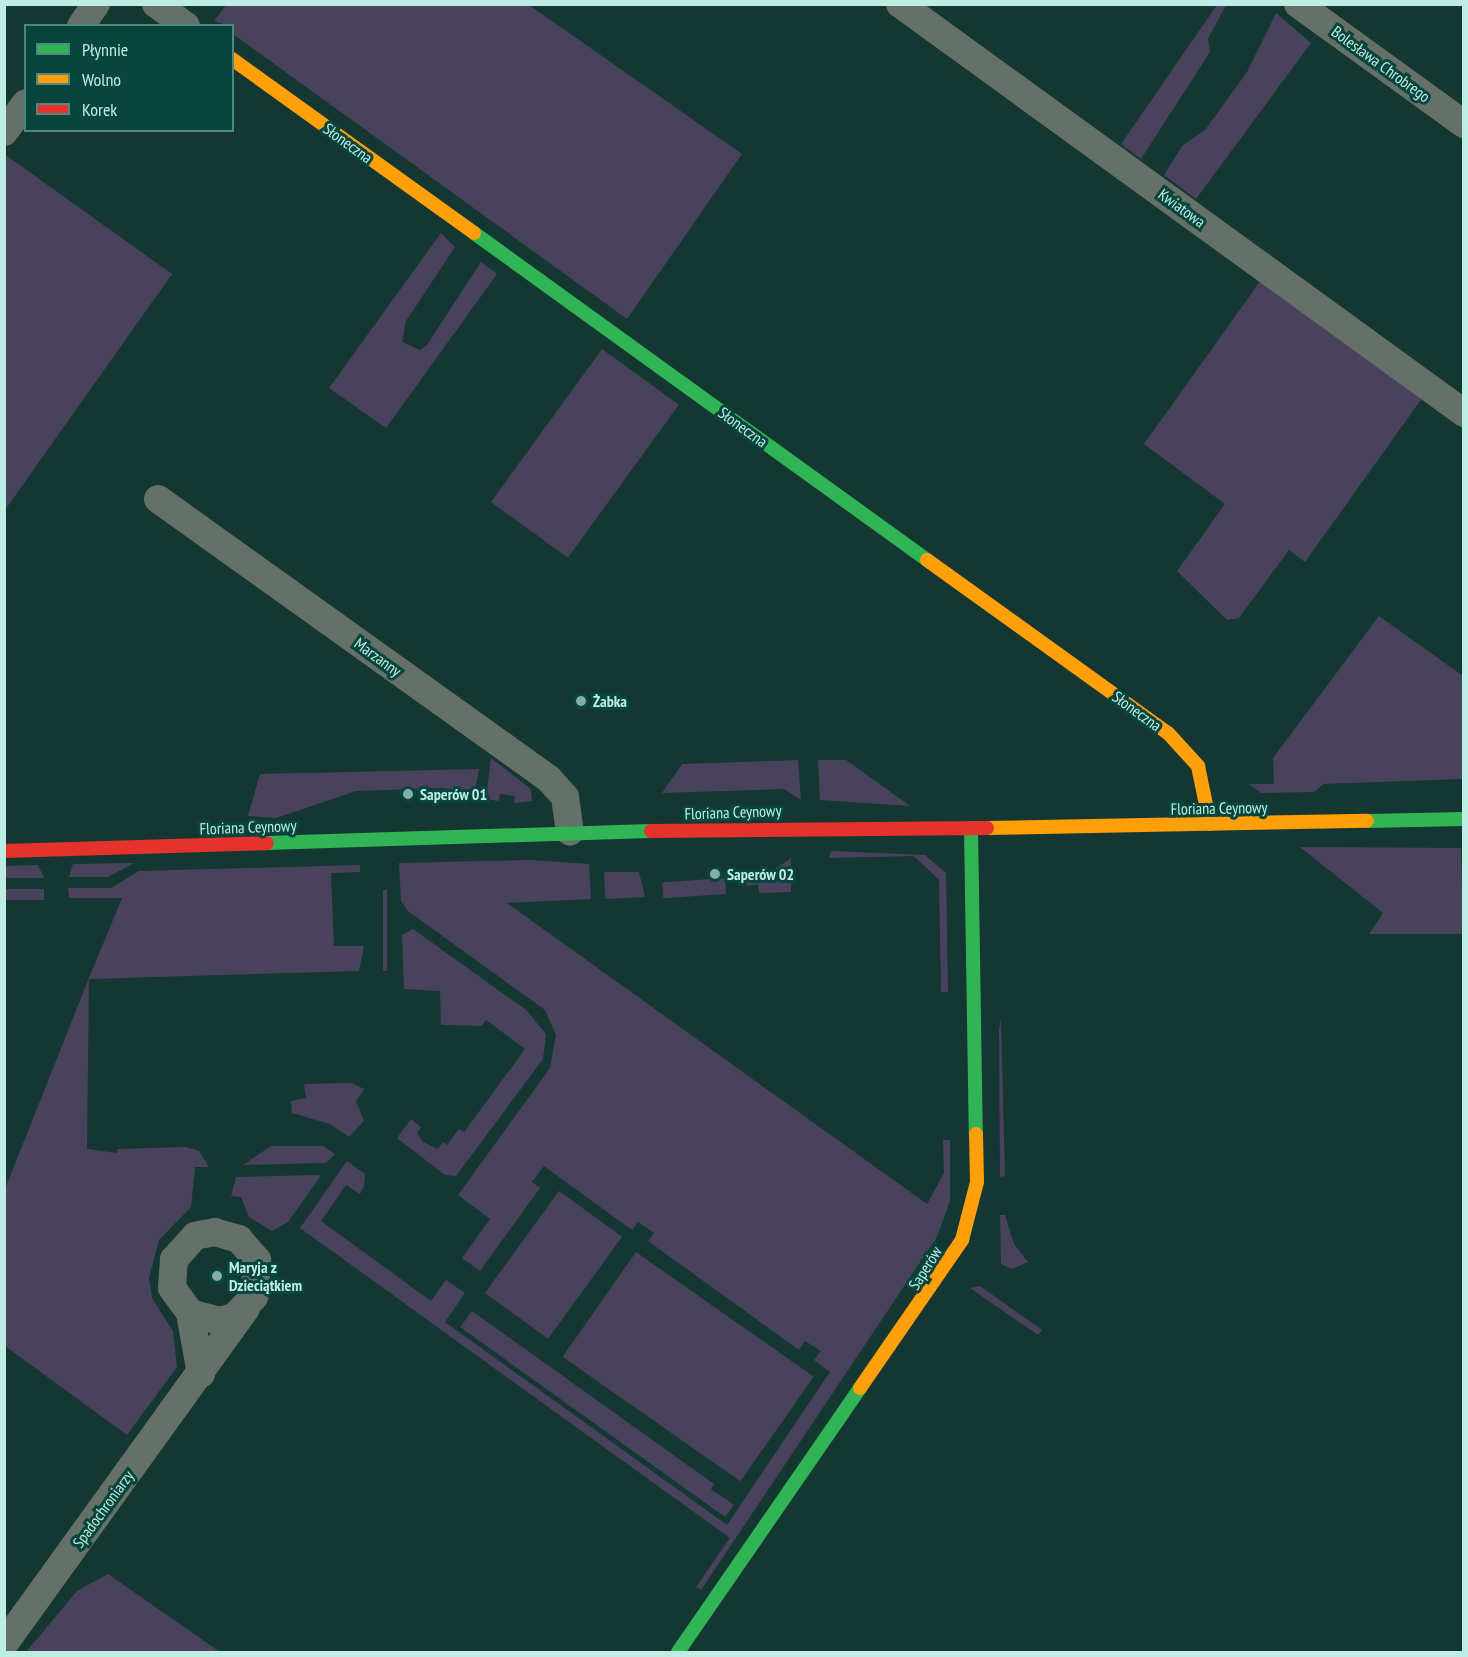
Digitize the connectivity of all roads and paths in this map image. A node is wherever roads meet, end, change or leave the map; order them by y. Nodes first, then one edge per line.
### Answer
1 (96, 4) edge
2 (156, 4) edge
3 (900, 4) edge
4 (1298, 4) edge
5 (82, 24) edge
6 (183, 24) edge
7 (234, 60) edge
8 (24, 106) edge
9 (1464, 123) edge
10 (4, 132) edge
11 (1464, 413) edge
12 (158, 499) dead end
13 (1464, 819) edge
14 (1210, 824) junction
15 (970, 828) junction
16 (570, 832) junction
17 (4, 851) edge
18 (246, 1308) junction
19 (190, 1313) junction
20 (201, 1374) junction
21 (4, 1644) edge
22 (678, 1653) edge

1 - 5 street
2 - 6 street
3 - 11 street, Kwiatowa
4 - 9 street, Bolesława Chrobrego
7 - 14 street, Słoneczna
8 - 10 street
12 - 16 street, Marzanny
13 - 14 street, Floriana Ceynowy
14 - 15 street, Floriana Ceynowy
15 - 16 street, Floriana Ceynowy
15 - 22 street, Saperów
16 - 17 street, Floriana Ceynowy
18 - 19 street
18 - 19 street, Spadochroniarzy
18 - 20 street, Spadochroniarzy
19 - 20 street, Spadochroniarzy
20 - 21 street, Spadochroniarzy

